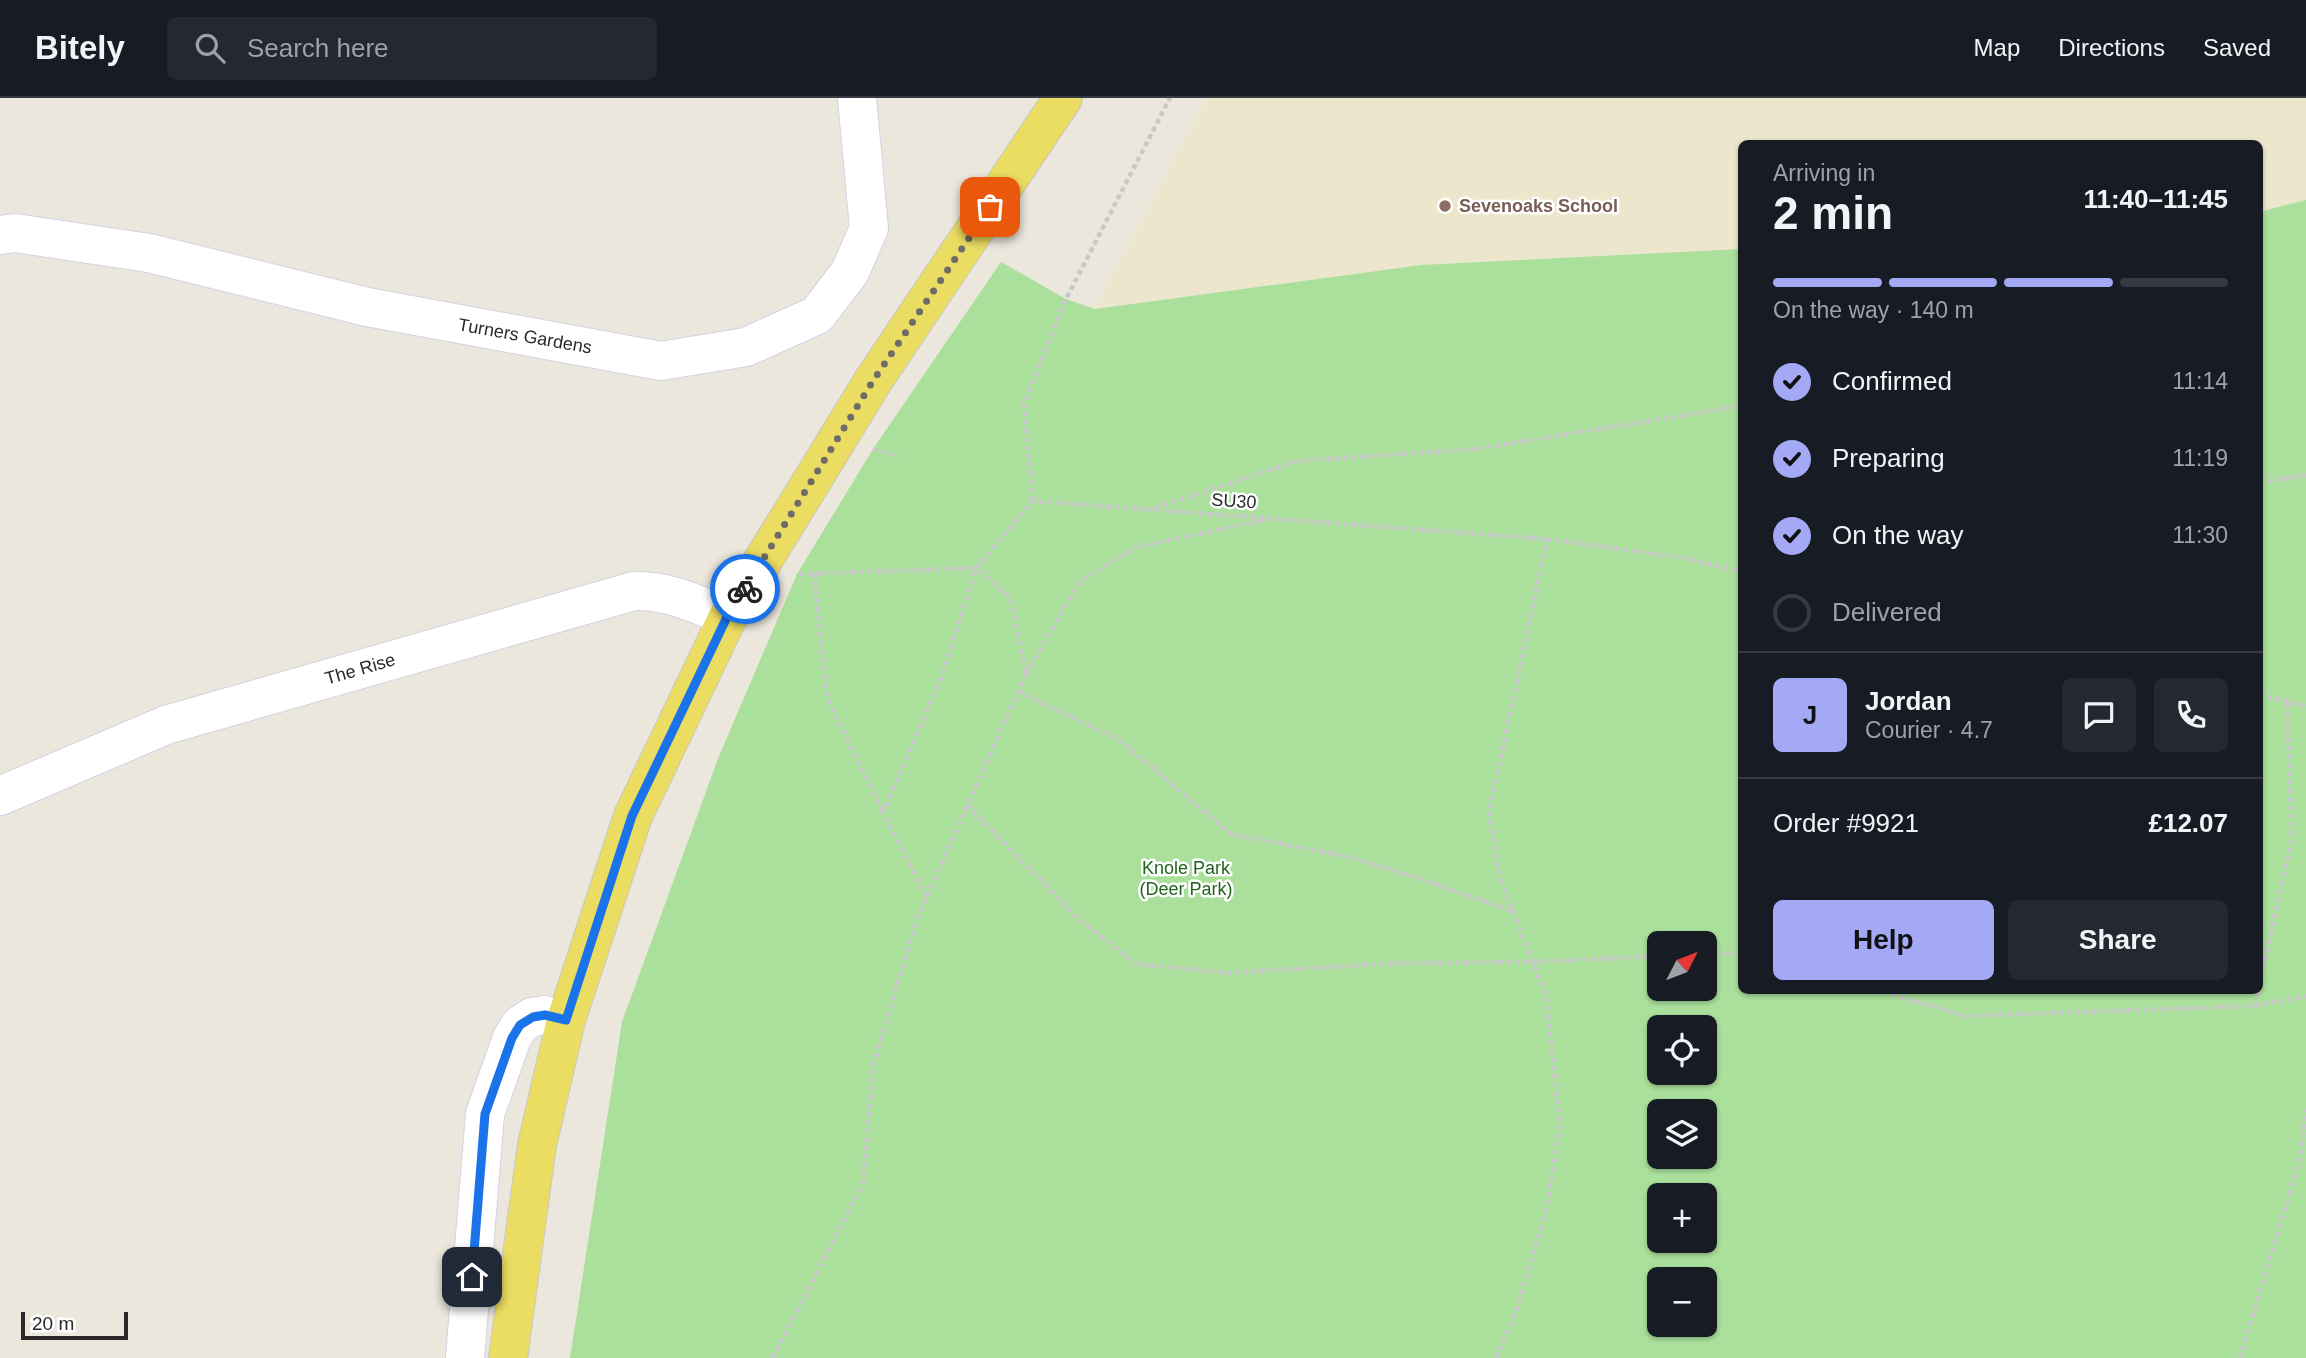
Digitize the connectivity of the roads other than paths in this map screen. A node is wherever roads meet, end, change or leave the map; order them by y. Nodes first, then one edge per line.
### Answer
1 (857, 98) edge
2 (1063, 98) edge
3 (0, 235) edge
4 (727, 617) junction
5 (0, 796) edge
6 (566, 1020) junction
7 (465, 1358) edge
8 (508, 1358) edge

1 - 3 street, Turners Gardens
2 - 4 main road, bridge
4 - 5 street, The Rise
4 - 6 main road
6 - 7 street
6 - 8 main road

